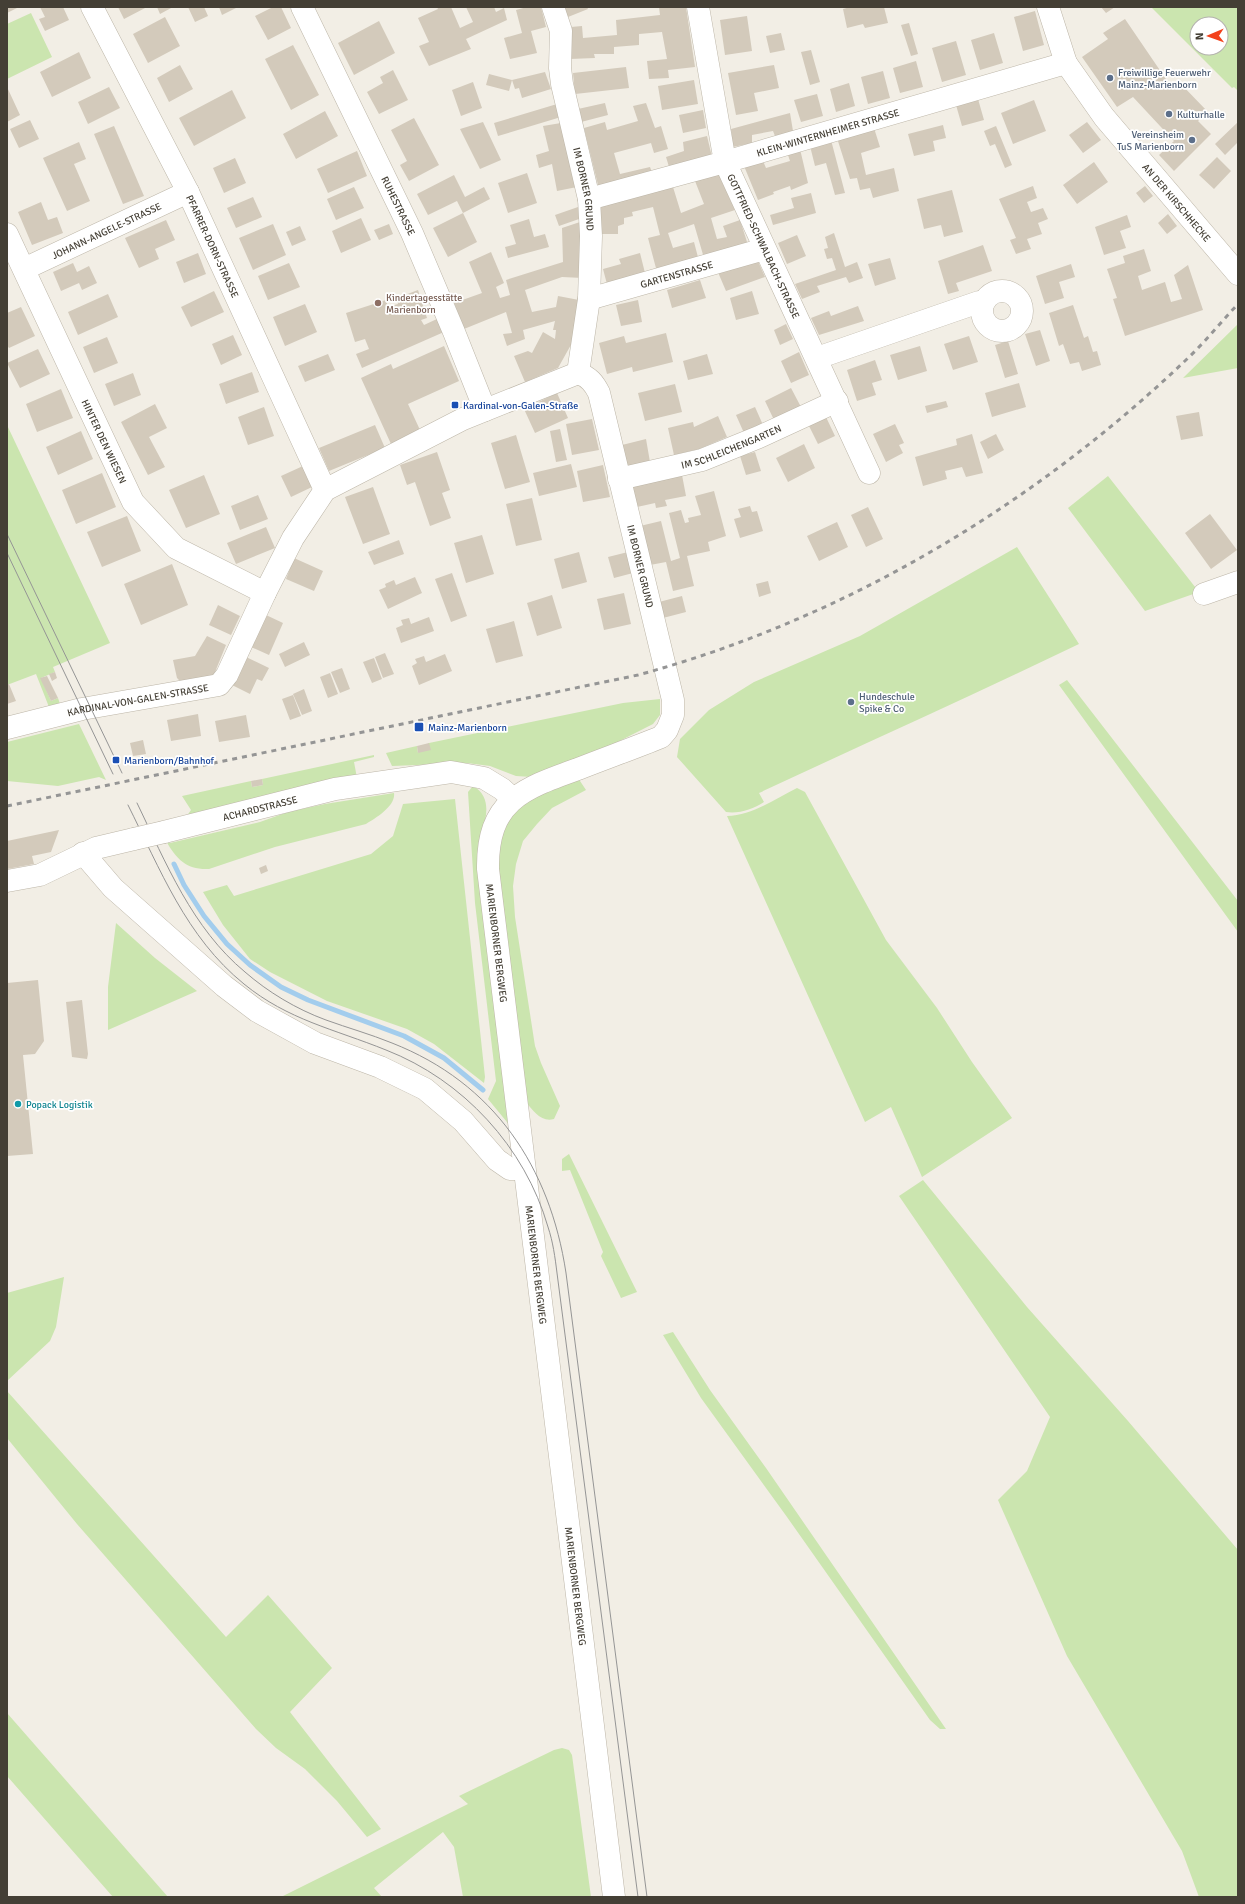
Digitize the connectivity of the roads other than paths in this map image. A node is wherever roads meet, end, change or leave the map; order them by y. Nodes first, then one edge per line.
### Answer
1 (92, 7) edge
2 (302, 7) edge
3 (553, 7) edge
4 (698, 7) edge
5 (1048, 7) edge
6 (1066, 63) junction
7 (725, 162) junction
8 (188, 192) junction
9 (589, 199) junction
10 (7, 234) edge
11 (764, 248) junction
12 (24, 269) junction
13 (1238, 274) edge
14 (589, 299) junction
15 (983, 304) dead end
16 (817, 358) junction
17 (578, 373) junction
18 (837, 401) junction
19 (484, 410) junction
20 (869, 473) dead end
21 (619, 479) junction
22 (324, 490) junction
23 (1238, 582) edge
24 (265, 593) junction
25 (1204, 594) dead end
26 (7, 728) edge
27 (661, 737) joint
28 (514, 799) junction
29 (83, 853) junction
30 (7, 881) edge
31 (523, 1169) junction
32 (614, 1897) edge

1 - 8 street, PFARRER-DORN-STRASSE
2 - 19 street, RUHESTRASSE
3 - 9 street, IM BORNER GRUND
4 - 7 street, GOTTFRIED-SCHWALBACH-STRASSE
5 - 6 street, AN DER KIRSCHHECKE
6 - 7 street, KLEIN-WINTERNHEIMER STRASSE
6 - 13 street, AN DER KIRSCHHECKE
7 - 9 street, KLEIN-WINTERNHEIMER STRASSE
7 - 11 street, GOTTFRIED-SCHWALBACH-STRASSE
8 - 12 street, JOHANN-ANGELE-STRASSE
8 - 22 street, PFARRER-DORN-STRASSE
9 - 14 street, IM BORNER GRUND
10 - 12 street, HINTER DEN WIESEN
11 - 14 street, GARTENSTRASSE
11 - 16 street, GOTTFRIED-SCHWALBACH-STRASSE
12 - 24 street, HINTER DEN WIESEN
14 - 17 street, IM BORNER GRUND
15 - 16 street
16 - 18 street, GOTTFRIED-SCHWALBACH-STRASSE
17 - 19 street
17 - 21 street, IM BORNER GRUND
18 - 20 street, GOTTFRIED-SCHWALBACH-STRASSE
18 - 21 street, IM SCHLEICHENGARTEN
19 - 22 street
21 - 27 street, IM BORNER GRUND
22 - 24 street, KARDINAL-VON-GALEN-STRASSE
23 - 25 street
24 - 26 street, KARDINAL-VON-GALEN-STRASSE
27 - 28 street, MARIENBORNER BERGWEG
28 - 29 street, ACHARDSTRASSE, bridge
28 - 31 street, MARIENBORNER BERGWEG
29 - 30 street, ACHARDSTRASSE
29 - 31 street
31 - 32 street, MARIENBORNER BERGWEG

